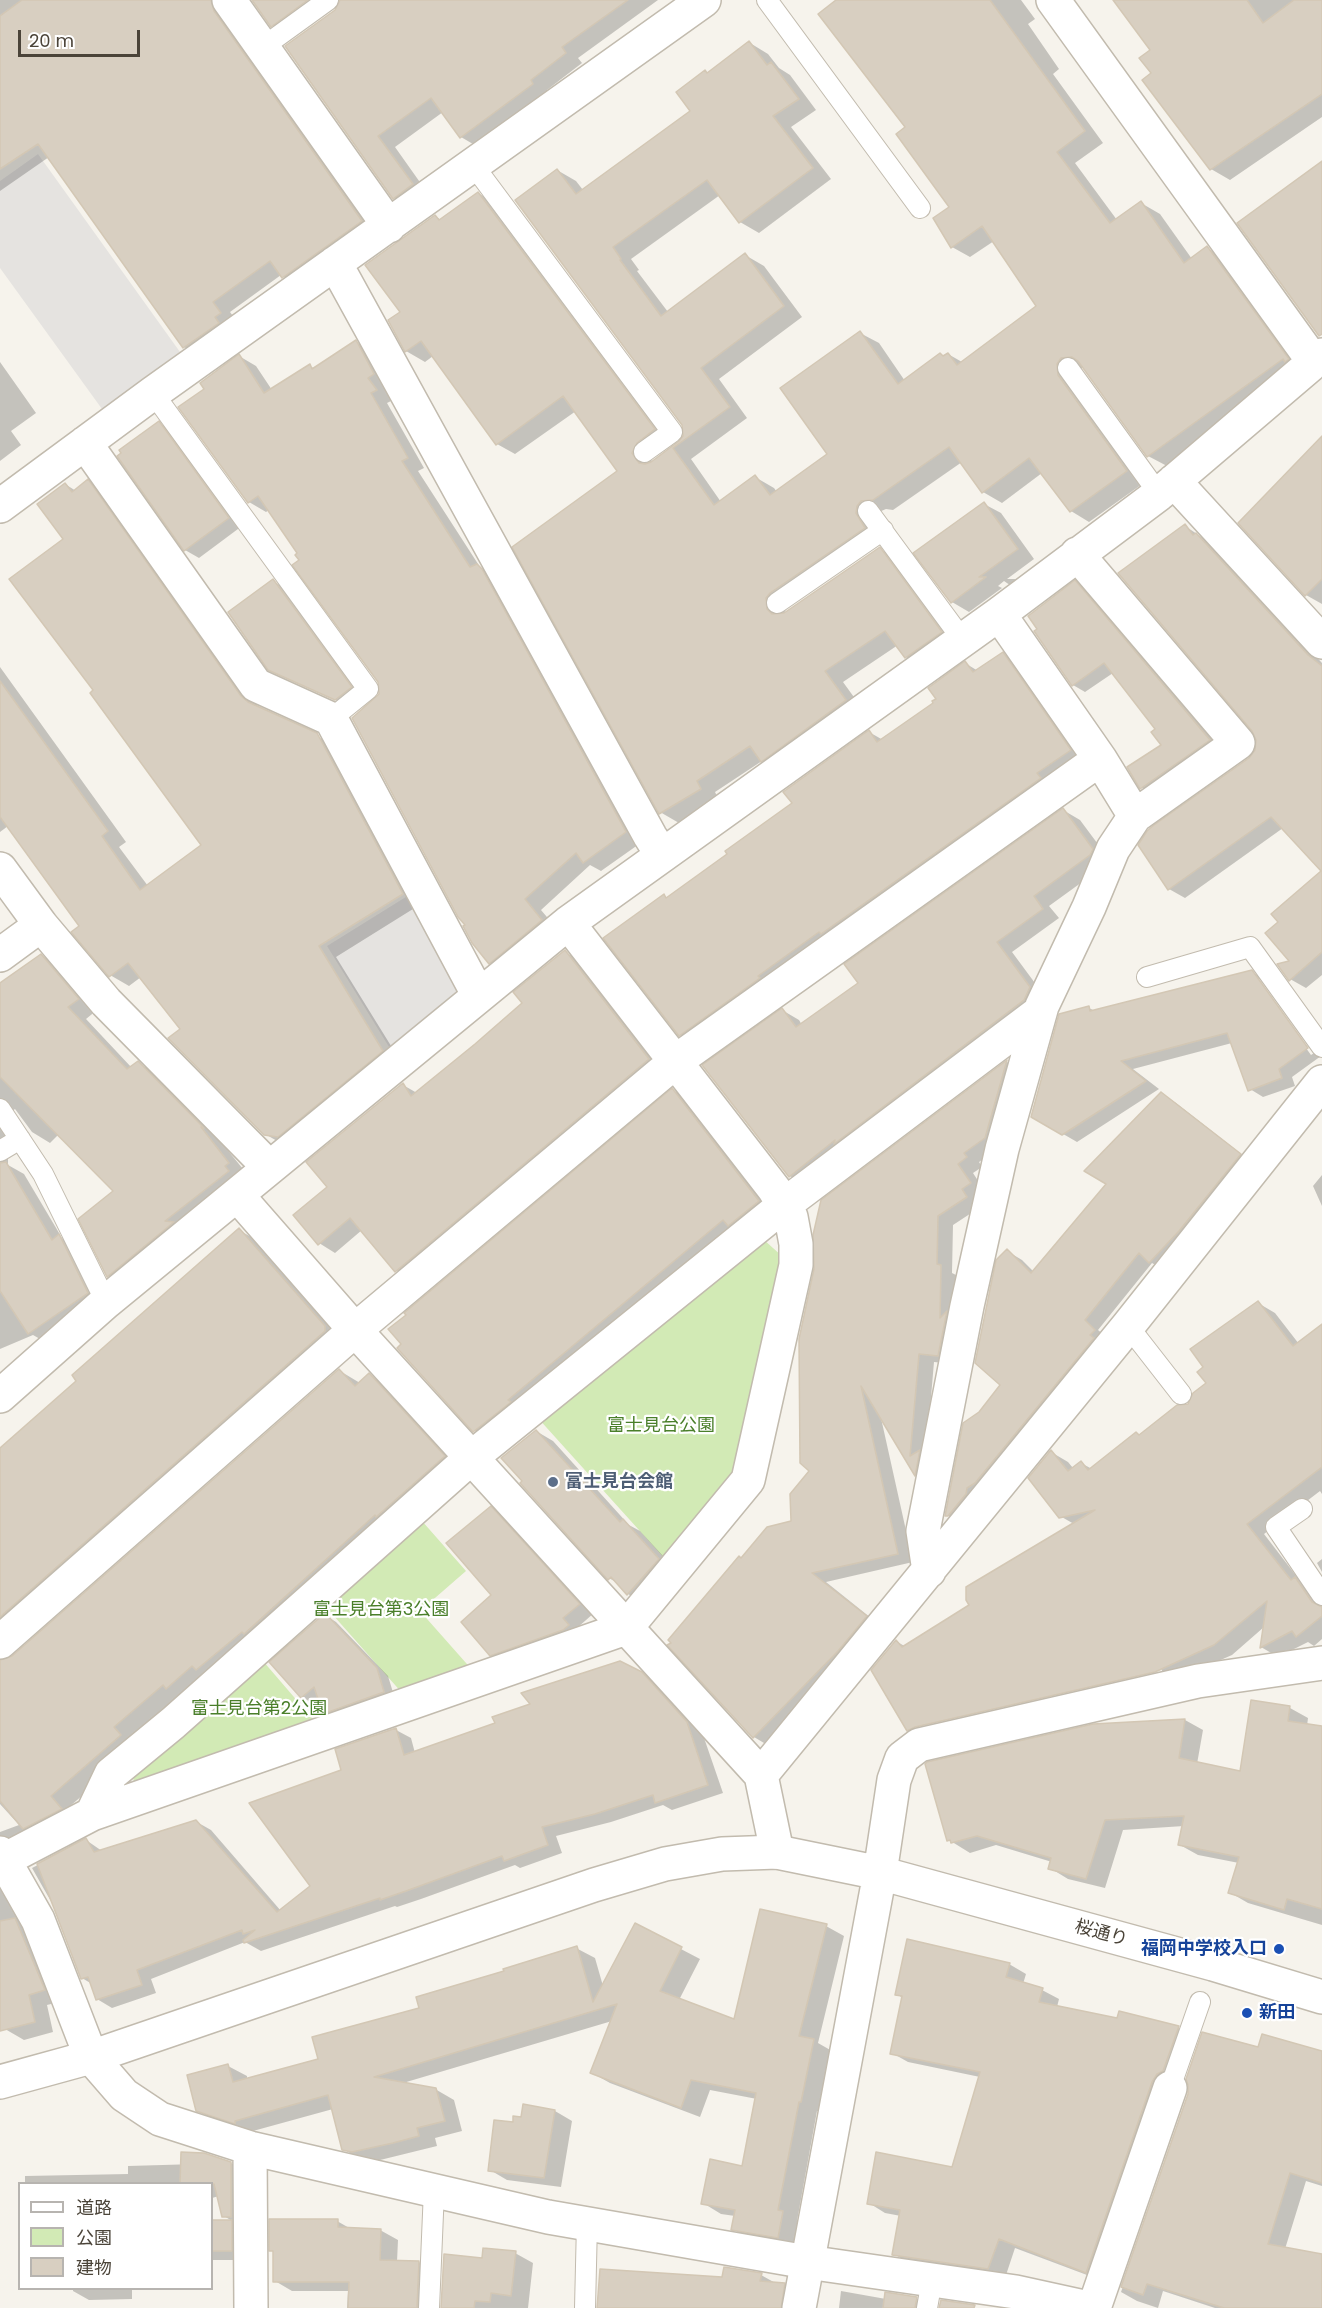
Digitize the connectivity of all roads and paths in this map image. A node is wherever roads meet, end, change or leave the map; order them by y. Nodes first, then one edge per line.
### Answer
1 (229, 0) edge
2 (328, 0) edge
3 (704, 0) edge
4 (767, 0) edge
5 (1053, 0) edge
6 (263, 47) junction
7 (474, 166) junction
8 (920, 208) dead end
9 (389, 226) junction
10 (335, 263) junction
11 (1318, 359) edge
12 (1068, 368) dead end
13 (153, 393) junction
14 (85, 443) junction
15 (644, 452) dead end
16 (1167, 488) junction
17 (0, 506) edge
18 (868, 511) dead end
19 (883, 530) junction
20 (1077, 554) junction
21 (777, 603) dead end
22 (999, 614) junction
23 (962, 639) junction
24 (1322, 642) edge
25 (331, 719) junction
26 (1100, 759) junction
27 (1135, 816) junction
28 (662, 855) junction
29 (0, 869) edge
30 (568, 923) junction
31 (41, 925) junction
32 (0, 955) edge
33 (1148, 976) dead end
34 (479, 996) junction
35 (1040, 1012) junction
36 (1322, 1047) edge
37 (676, 1061) junction
38 (1322, 1082) edge
39 (0, 1109) edge
40 (20, 1139) junction
41 (0, 1151) edge
42 (269, 1167) junction
43 (237, 1195) junction
44 (784, 1205) junction
45 (106, 1302) junction
46 (1128, 1326) junction
47 (355, 1330) junction
48 (1181, 1394) dead end
49 (0, 1396) edge
50 (472, 1457) junction
51 (1302, 1509) dead end
52 (929, 1572) junction
53 (1322, 1595) edge
54 (626, 1628) junction
55 (0, 1642) edge
56 (1322, 1663) edge
57 (761, 1775) junction
58 (92, 1814) junction
59 (777, 1852) junction
60 (2, 1857) edge
61 (880, 1873) junction
62 (1322, 1997) edge
63 (1200, 2002) dead end
64 (91, 2057) junction
65 (0, 2082) edge
66 (1170, 2088) joint
67 (250, 2148) junction
68 (434, 2190) junction
69 (587, 2223) junction
70 (807, 2262) junction
71 (930, 2294) edge
72 (1014, 2300) edge
73 (251, 2308) edge
74 (429, 2308) edge
75 (585, 2308) edge
76 (799, 2308) edge
77 (1089, 2308) edge
78 (1094, 2308) edge

1 - 6 street
2 - 6 lane
3 - 7 street
4 - 8 lane
5 - 11 street
6 - 9 street
7 - 9 street
7 - 15 lane
9 - 10 street
10 - 13 street
10 - 28 street
11 - 16 street
12 - 16 lane
13 - 14 street
13 - 25 lane
14 - 17 street
14 - 25 street
16 - 20 street
16 - 24 street
18 - 19 lane
19 - 21 lane
19 - 23 lane
20 - 22 street
20 - 27 street
22 - 23 street
22 - 26 street
23 - 28 street
25 - 34 street
26 - 27 street
26 - 37 street
27 - 35 street
28 - 30 street
29 - 31 street
30 - 34 street
30 - 37 street
31 - 32 street
31 - 42 street
33 - 36 lane
34 - 42 street
35 - 44 street
35 - 52 street
37 - 44 street
37 - 47 street
38 - 46 street
39 - 40 lane
40 - 41 lane
40 - 45 lane
42 - 43 street
43 - 45 street
43 - 47 street
44 - 50 street
44 - 54 street
45 - 49 street
46 - 48 lane
46 - 52 street
47 - 50 street
47 - 55 street
50 - 54 street
50 - 58 street
51 - 53 lane
52 - 57 street
54 - 57 street
54 - 58 street
56 - 61 street
57 - 59 street
58 - 60 street
59 - 61 street, 桜通り
59 - 64 street, 桜通り
60 - 64 street
61 - 62 street, 桜通り
61 - 70 street
63 - 66 lane
64 - 65 street, 桜通り
64 - 67 street
66 - 78 street
67 - 68 street
67 - 73 street
68 - 69 street
68 - 74 lane
69 - 70 street
69 - 75 lane
70 - 71 street
70 - 76 street
71 - 72 street
72 - 77 street

